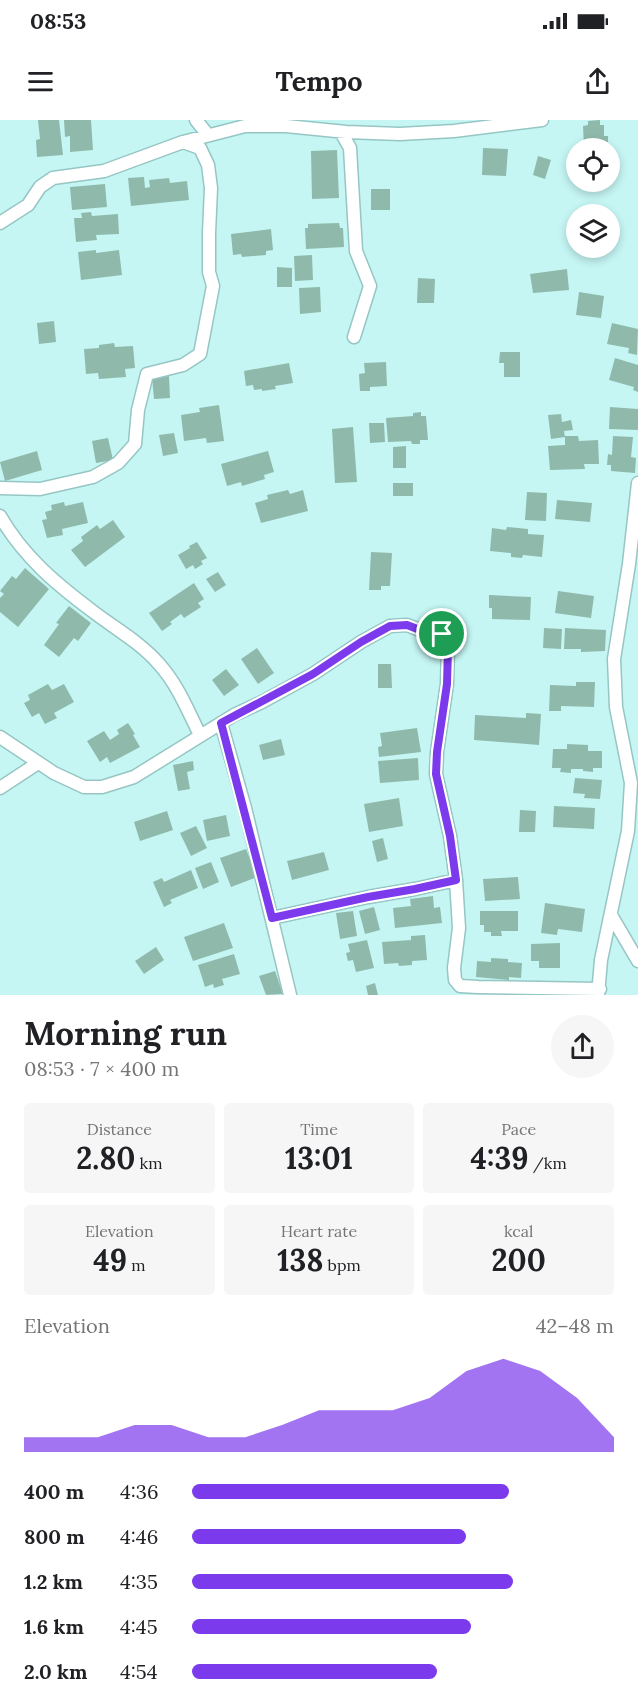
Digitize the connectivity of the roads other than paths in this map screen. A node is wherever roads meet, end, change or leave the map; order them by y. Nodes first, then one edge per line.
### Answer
1 (196, 120) edge
2 (542, 120) edge
3 (341, 132) junction
4 (208, 135) junction
5 (183, 142) junction
6 (0, 223) edge
7 (354, 337) dead end
8 (638, 483) edge
9 (0, 488) edge
10 (0, 516) edge
11 (221, 723) junction
12 (200, 735) junction
13 (0, 737) edge
14 (38, 763) junction
15 (0, 788) edge
16 (456, 880) junction
17 (611, 915) junction
18 (272, 918) junction
19 (638, 961) edge
20 (599, 992) edge
21 (290, 995) edge

1 - 4 street
2 - 3 street
3 - 4 street
3 - 7 street
4 - 5 street
5 - 6 street
5 - 9 street
8 - 17 street
10 - 12 street
11 - 12 street
11 - 16 street
11 - 18 street
12 - 14 street
13 - 14 street
14 - 15 street
16 - 18 street
16 - 20 street
17 - 19 street
17 - 20 street
18 - 21 street

